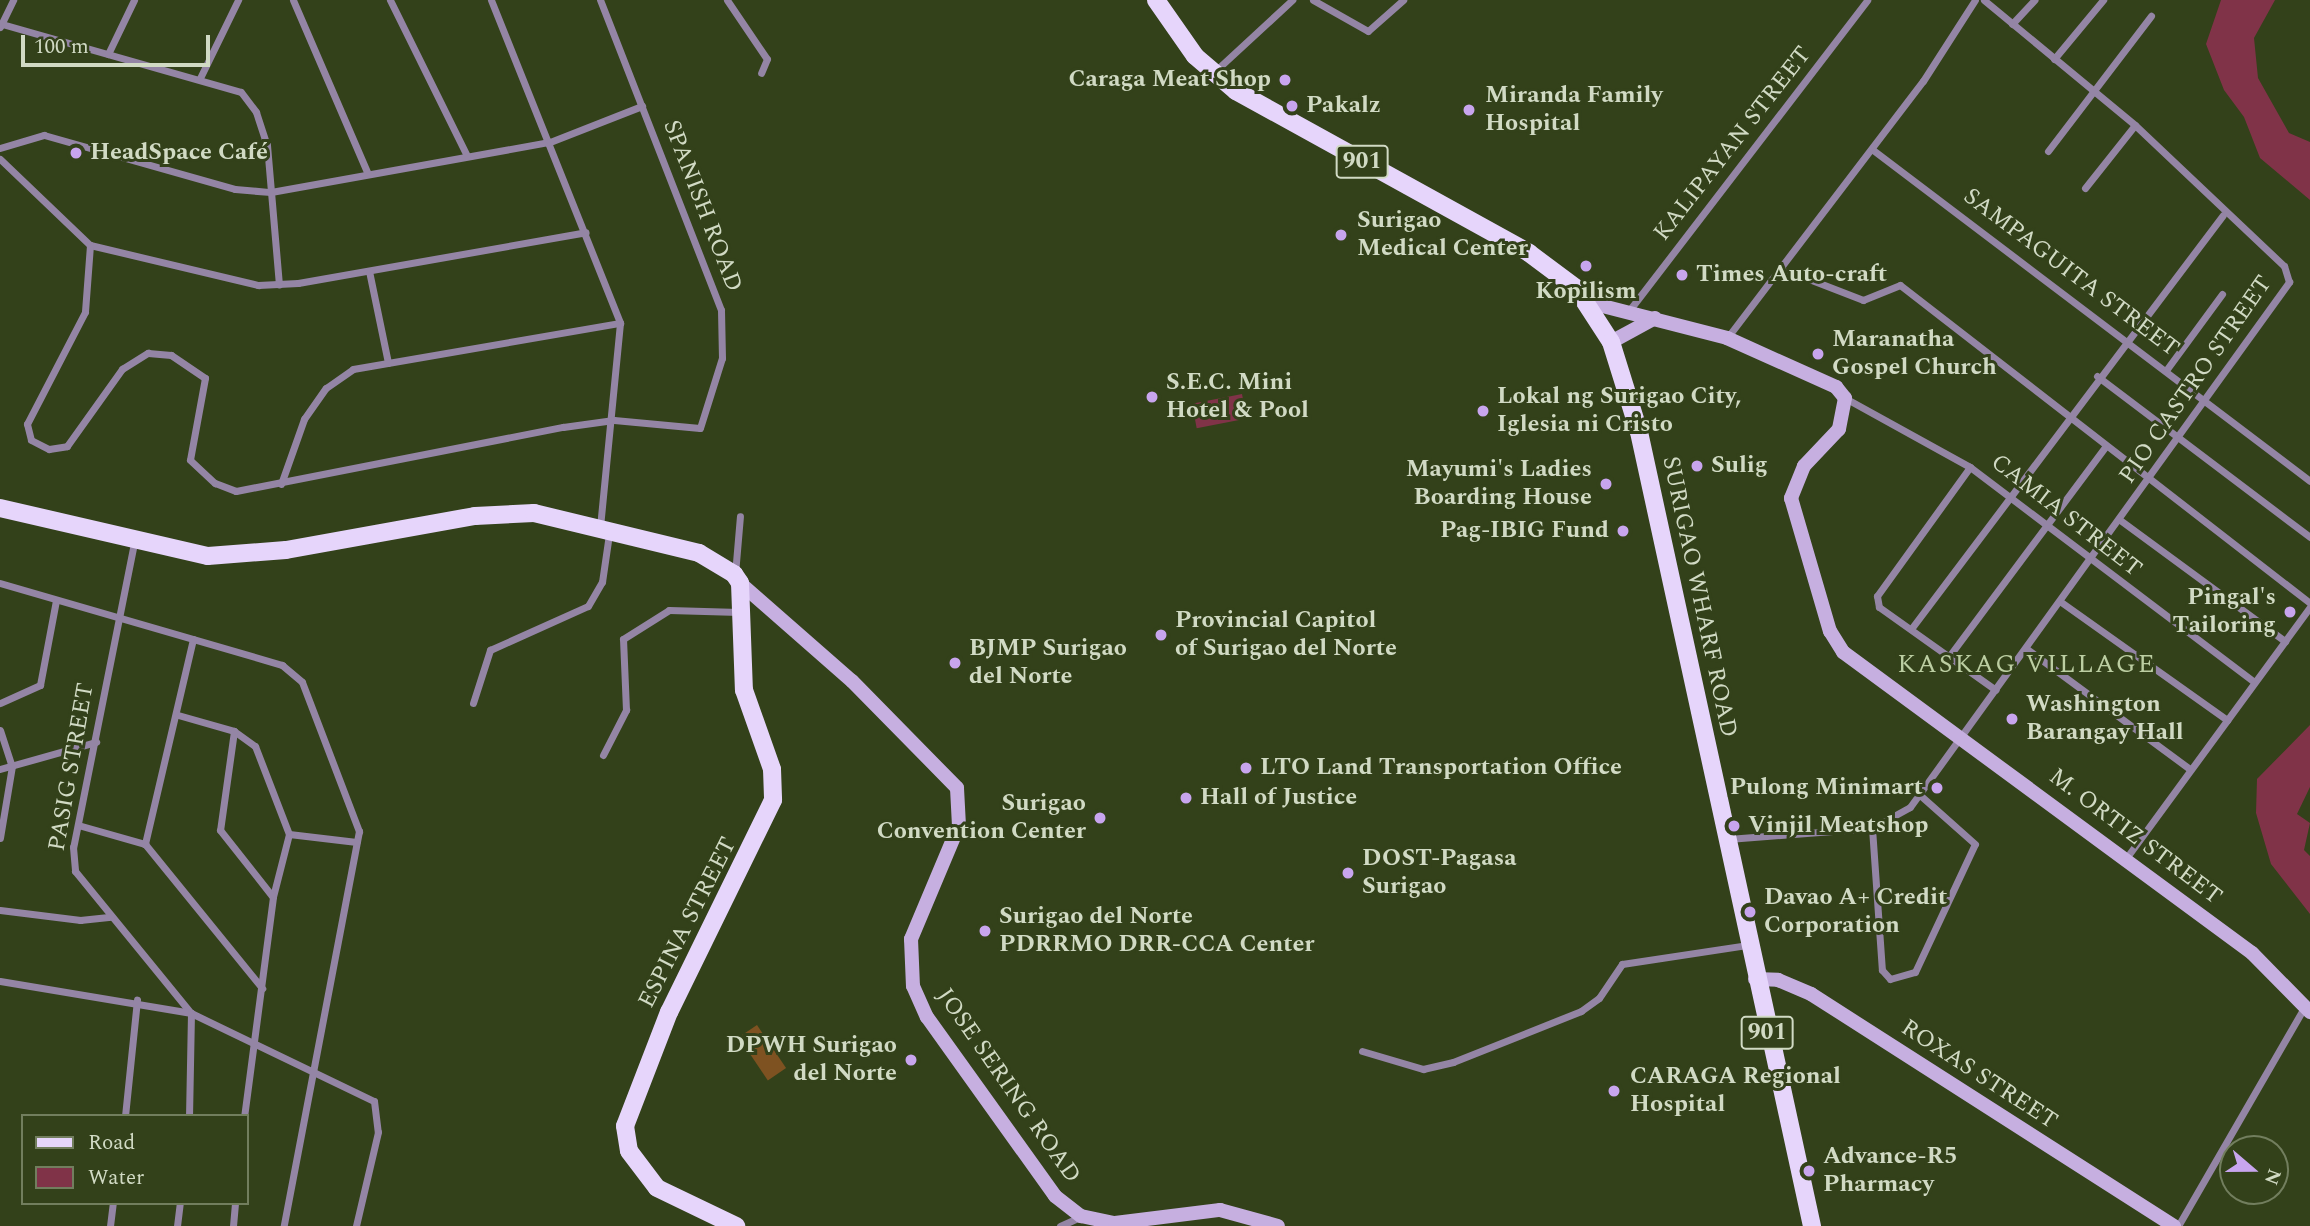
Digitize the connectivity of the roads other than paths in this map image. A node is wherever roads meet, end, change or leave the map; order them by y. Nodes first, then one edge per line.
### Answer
1 (13, 0) edge
2 (134, 0) edge
3 (238, 0) edge
4 (293, 0) edge
5 (390, 0) edge
6 (491, 0) edge
7 (600, 0) edge
8 (727, 0) edge
9 (1156, 0) edge
10 (1292, 0) edge
11 (1313, 0) edge
12 (1403, 0) edge
13 (1867, 0) edge
14 (1975, 0) edge
15 (1984, 0) edge
16 (2034, 0) edge
17 (2103, 0) edge
18 (2151, 16) dead end
19 (2012, 24) junction
20 (1, 26) edge
21 (108, 54) junction
22 (2054, 59) junction
23 (761, 73) dead end
24 (1213, 73) junction
25 (200, 78) junction
26 (2089, 91) junction
27 (642, 106) junction
28 (2135, 125) junction
29 (550, 142) junction
30 (0, 148) edge
31 (1873, 150) junction
32 (2048, 151) dead end
33 (466, 154) junction
34 (0, 159) edge
35 (367, 172) junction
36 (2085, 188) dead end
37 (271, 192) junction
38 (2223, 215) junction
39 (586, 232) junction
40 (90, 244) junction
41 (1783, 269) junction
42 (369, 271) junction
43 (279, 284) junction
44 (2222, 294) dead end
45 (1587, 302) junction
46 (1628, 312) junction
47 (1654, 318) junction
48 (620, 323) junction
49 (1727, 338) junction
50 (2127, 338) junction
51 (1611, 342) junction
52 (388, 363) junction
53 (2167, 369) junction
54 (2097, 376) junction
55 (1845, 398) junction
56 (2206, 401) junction
57 (2066, 419) junction
58 (614, 420) junction
59 (2180, 439) junction
60 (2105, 447) junction
61 (1970, 467) junction
62 (2151, 480) junction
63 (2310, 481) edge
64 (281, 484) junction
65 (2007, 496) junction
66 (0, 508) edge
67 (740, 516) dead end
68 (2120, 520) junction
69 (2048, 526) junction
70 (605, 528) junction
71 (2310, 537) edge
72 (134, 543) junction
73 (2089, 561) junction
74 (737, 579) junction
75 (0, 583) edge
76 (56, 600) junction
77 (2061, 602) junction
78 (2310, 605) edge
79 (740, 612) junction
80 (119, 618) junction
81 (1910, 629) junction
82 (193, 639) junction
83 (2286, 640) junction
84 (2027, 649) junction
85 (1951, 655) junction
86 (2254, 682) junction
87 (1996, 691) junction
88 (0, 703) edge
89 (473, 703) dead end
90 (178, 715) junction
91 (2227, 720) junction
92 (0, 730) edge
93 (234, 731) junction
94 (1962, 736) junction
95 (96, 742) junction
96 (603, 755) dead end
97 (12, 766) junction
98 (0, 769) edge
99 (2190, 769) junction
100 (1920, 795) junction
101 (78, 825) junction
102 (1872, 828) junction
103 (289, 834) junction
104 (0, 838) edge
105 (1724, 840) junction
106 (357, 842) junction
107 (145, 844) junction
108 (2127, 857) junction
109 (273, 897) junction
110 (0, 910) edge
111 (111, 917) junction
112 (1747, 945) junction
113 (1755, 979) junction
114 (0, 981) edge
115 (262, 988) junction
116 (137, 1000) junction
117 (2307, 1009) edge
118 (191, 1013) junction
119 (251, 1046) junction
120 (1362, 1051) dead end
121 (309, 1074) junction
122 (125, 1114) edge
123 (189, 1114) edge
124 (244, 1114) edge
125 (113, 1205) edge
126 (180, 1205) edge
127 (236, 1205) edge
128 (1081, 1216) junction
129 (110, 1226) edge
130 (177, 1226) edge
131 (233, 1226) edge
132 (284, 1226) edge
133 (356, 1226) edge
134 (736, 1226) edge
135 (1060, 1226) edge
136 (1278, 1226) edge
137 (1812, 1226) edge
138 (2176, 1226) edge

1 - 20 street
2 - 21 street
3 - 25 street
4 - 35 street
5 - 33 street
6 - 29 street
7 - 27 street, SPANISH ROAD
8 - 23 street
9 - 24 main road, SURIGAO WHARF ROAD / 901
10 - 24 street
11 - 12 street
13 - 46 street, KALIPAYAN STREET
14 - 31 street
15 - 19 street, PIO CASTRO STREET
16 - 19 street
17 - 22 street
18 - 26 street
19 - 22 street, PIO CASTRO STREET
20 - 21 street
21 - 25 street
22 - 26 street, PIO CASTRO STREET
24 - 45 main road, SURIGAO WHARF ROAD / 901
25 - 37 street
26 - 28 street, PIO CASTRO STREET
26 - 32 street
27 - 29 street
27 - 58 street, SPANISH ROAD
28 - 36 street
28 - 38 street, PIO CASTRO STREET
29 - 33 street
29 - 39 street
30 - 37 street
31 - 41 street
31 - 50 street, SAMPAGUITA STREET
33 - 35 street
34 - 40 street
35 - 37 street
37 - 43 street
38 - 50 street
38 - 56 street, PIO CASTRO STREET
39 - 42 street
39 - 48 street
40 - 43 street
40 - 64 street
41 - 49 street
41 - 57 street
42 - 43 street
42 - 52 street
44 - 53 street
45 - 46 street
45 - 51 main road, SURIGAO WHARF ROAD / 901
46 - 47 street
47 - 49 street
47 - 51 street
48 - 52 street
48 - 58 street
49 - 55 street
50 - 53 street, SAMPAGUITA STREET
50 - 54 street
51 - 105 main road, SURIGAO WHARF ROAD / 901
52 - 64 street
53 - 56 street, SAMPAGUITA STREET
54 - 57 street
54 - 59 street
55 - 61 street, CAMIA STREET
55 - 94 street, M. ORTIZ STREET
56 - 59 street, PIO CASTRO STREET
56 - 63 street, SAMPAGUITA STREET
57 - 60 street
57 - 65 street
58 - 64 street
58 - 70 street
59 - 62 street, PIO CASTRO STREET
59 - 71 street
60 - 62 street
60 - 69 street
61 - 65 street, CAMIA STREET
61 - 81 street
62 - 68 street, PIO CASTRO STREET
62 - 78 street
65 - 69 street, CAMIA STREET
65 - 81 street
66 - 72 main road
67 - 74 street
68 - 73 street, PIO CASTRO STREET
68 - 83 street
69 - 73 street, CAMIA STREET
69 - 85 street
70 - 72 main road
70 - 74 main road
70 - 89 street
72 - 80 street, PASIG STREET
73 - 77 street, PIO CASTRO STREET
73 - 86 street, CAMIA STREET
74 - 79 main road, ESPINA STREET
74 - 128 street, JOSE SERING ROAD
75 - 76 street
76 - 80 street
76 - 88 street
77 - 84 street, PIO CASTRO STREET
77 - 91 street
78 - 83 street
79 - 96 street
79 - 134 main road, ESPINA STREET
80 - 82 street
80 - 95 street, PASIG STREET
81 - 85 street
82 - 90 street
82 - 106 street
83 - 86 street
84 - 87 street, PIO CASTRO STREET
84 - 99 street
85 - 87 street
86 - 91 street
87 - 94 street, PIO CASTRO STREET
90 - 93 street
90 - 107 street
91 - 99 street
92 - 97 street
93 - 103 street
93 - 109 street
94 - 100 street, PIO CASTRO STREET
94 - 108 street, M. ORTIZ STREET
95 - 97 street
95 - 101 street, PASIG STREET
97 - 98 street
97 - 104 street
99 - 108 street
100 - 102 street, PIO CASTRO STREET
100 - 102 street
101 - 107 street
101 - 111 street, PASIG STREET
102 - 105 street
103 - 106 street
103 - 109 street
105 - 112 main road, SURIGAO WHARF ROAD / 901
106 - 121 street
107 - 115 street
108 - 117 street, M. ORTIZ STREET
109 - 115 street
110 - 111 street
111 - 118 street, PASIG STREET
112 - 113 main road, SURIGAO WHARF ROAD / 901
112 - 120 street
113 - 137 main road, SURIGAO WHARF ROAD / 901
113 - 138 street, ROXAS STREET
114 - 116 street
115 - 119 street
116 - 118 street
116 - 122 street
117 - 138 street
118 - 119 street, PASIG STREET
118 - 123 street
119 - 121 street, PASIG STREET
119 - 124 street
121 - 132 street
121 - 133 street, PASIG STREET
125 - 129 street
126 - 130 street
127 - 131 street
128 - 135 street
128 - 136 street, JOSE SERING ROAD

